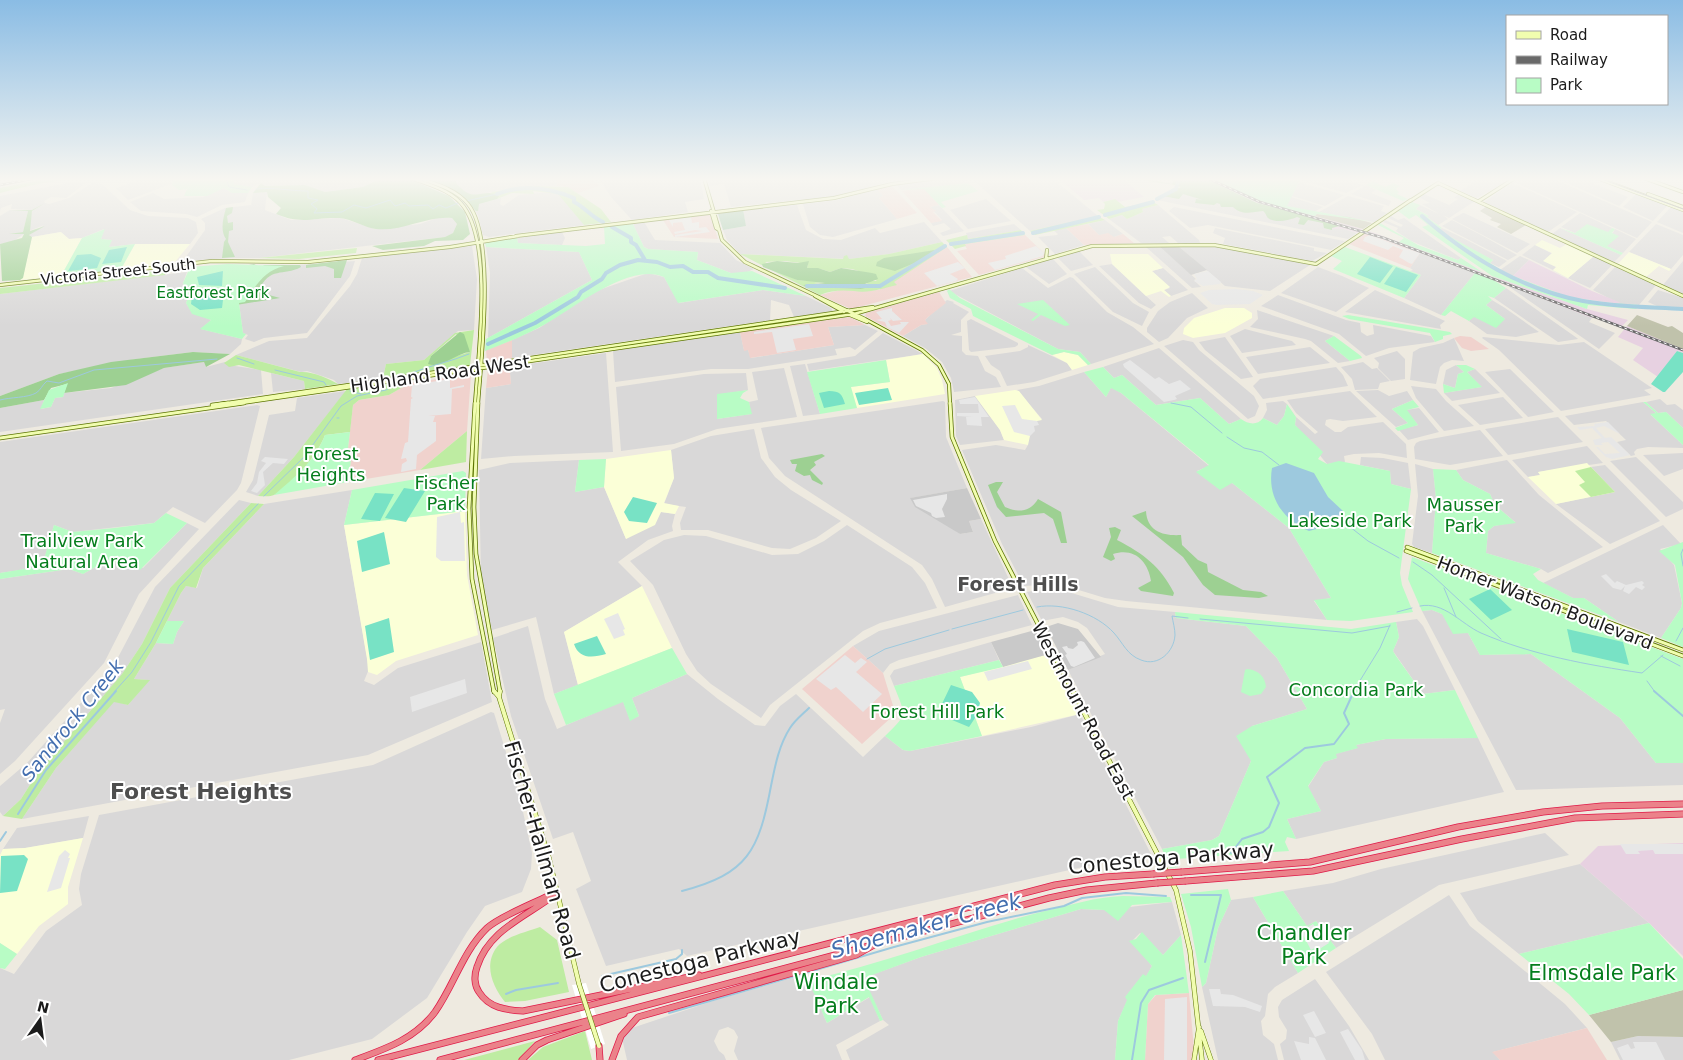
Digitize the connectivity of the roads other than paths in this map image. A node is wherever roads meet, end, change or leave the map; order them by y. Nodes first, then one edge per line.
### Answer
1 (472, 227) edge
2 (477, 227) edge
3 (584, 227) edge
4 (716, 227) edge
5 (1370, 227) edge
6 (1536, 227) edge
7 (719, 230) joint
8 (475, 242) junction
9 (480, 242) junction
10 (1047, 250) dead end
11 (1046, 259) junction
12 (0, 285) edge
13 (814, 296) junction
14 (1683, 296) edge
15 (833, 306) junction
16 (879, 307) junction
17 (865, 311) junction
18 (845, 312) junction
19 (849, 313) junction
20 (834, 314) junction
21 (854, 314) junction
22 (867, 320) junction
23 (478, 368) junction
24 (0, 436) edge
25 (1683, 650) edge
26 (1683, 656) edge
27 (1683, 804) edge
28 (1683, 814) edge
29 (557, 893) junction
30 (880, 942) junction
31 (705, 976) junction
32 (631, 1011) junction
33 (1200, 1024) junction
34 (1200, 1030) junction
35 (599, 1046) junction
36 (355, 1060) edge
37 (378, 1060) edge
38 (440, 1060) edge
39 (522, 1060) edge
40 (600, 1060) edge
41 (604, 1060) edge
42 (612, 1060) edge
43 (1194, 1060) edge
44 (1202, 1060) edge
45 (1211, 1060) edge

1 - 8 main road, Fischer-Hallman Road
2 - 9 main road, Fischer-Hallman Road
3 - 9 main road, Victoria Street South
4 - 7 main road
5 - 11 main road, Highland Road West
6 - 14 main road
7 - 13 main road
8 - 9 main road, Victoria Street South
8 - 12 main road, Victoria Street South
8 - 23 main road, Fischer-Hallman Road
9 - 23 main road, Fischer-Hallman Road
10 - 11 main road
11 - 16 main road, Highland Road West
13 - 15 main road
13 - 19 main road
15 - 18 main road
15 - 20 main road
16 - 17 main road, Highland Road West
16 - 19 main road, Highland Road West
17 - 21 main road, Highland Road West
17 - 22 main road
18 - 19 main road
18 - 20 main road, Highland Road West
19 - 21 main road, Highland Road West
19 - 22 main road
19 - 23 main road, Highland Road West
20 - 23 main road, Highland Road West
21 - 22 main road
22 - 33 main road, Westmount Road East
23 - 24 main road, Highland Road West
23 - 29 main road, Fischer-Hallman Road
25 - 26 main road, Homer Watson Boulevard
27 - 31 highway, Conestoga Parkway, bridge
28 - 30 highway, Conestoga Parkway, bridge
29 - 31 highway
29 - 35 main road, Fischer-Hallman Road, bridge
29 - 36 highway
30 - 32 highway, Conestoga Parkway
30 - 42 highway
31 - 37 highway, Conestoga Parkway
32 - 38 highway, Conestoga Parkway
32 - 39 highway
33 - 34 main road, Westmount Road East
33 - 43 main road
34 - 44 main road, Westmount Road East
34 - 45 main road
35 - 40 highway
35 - 41 main road, Fischer-Hallman Road

